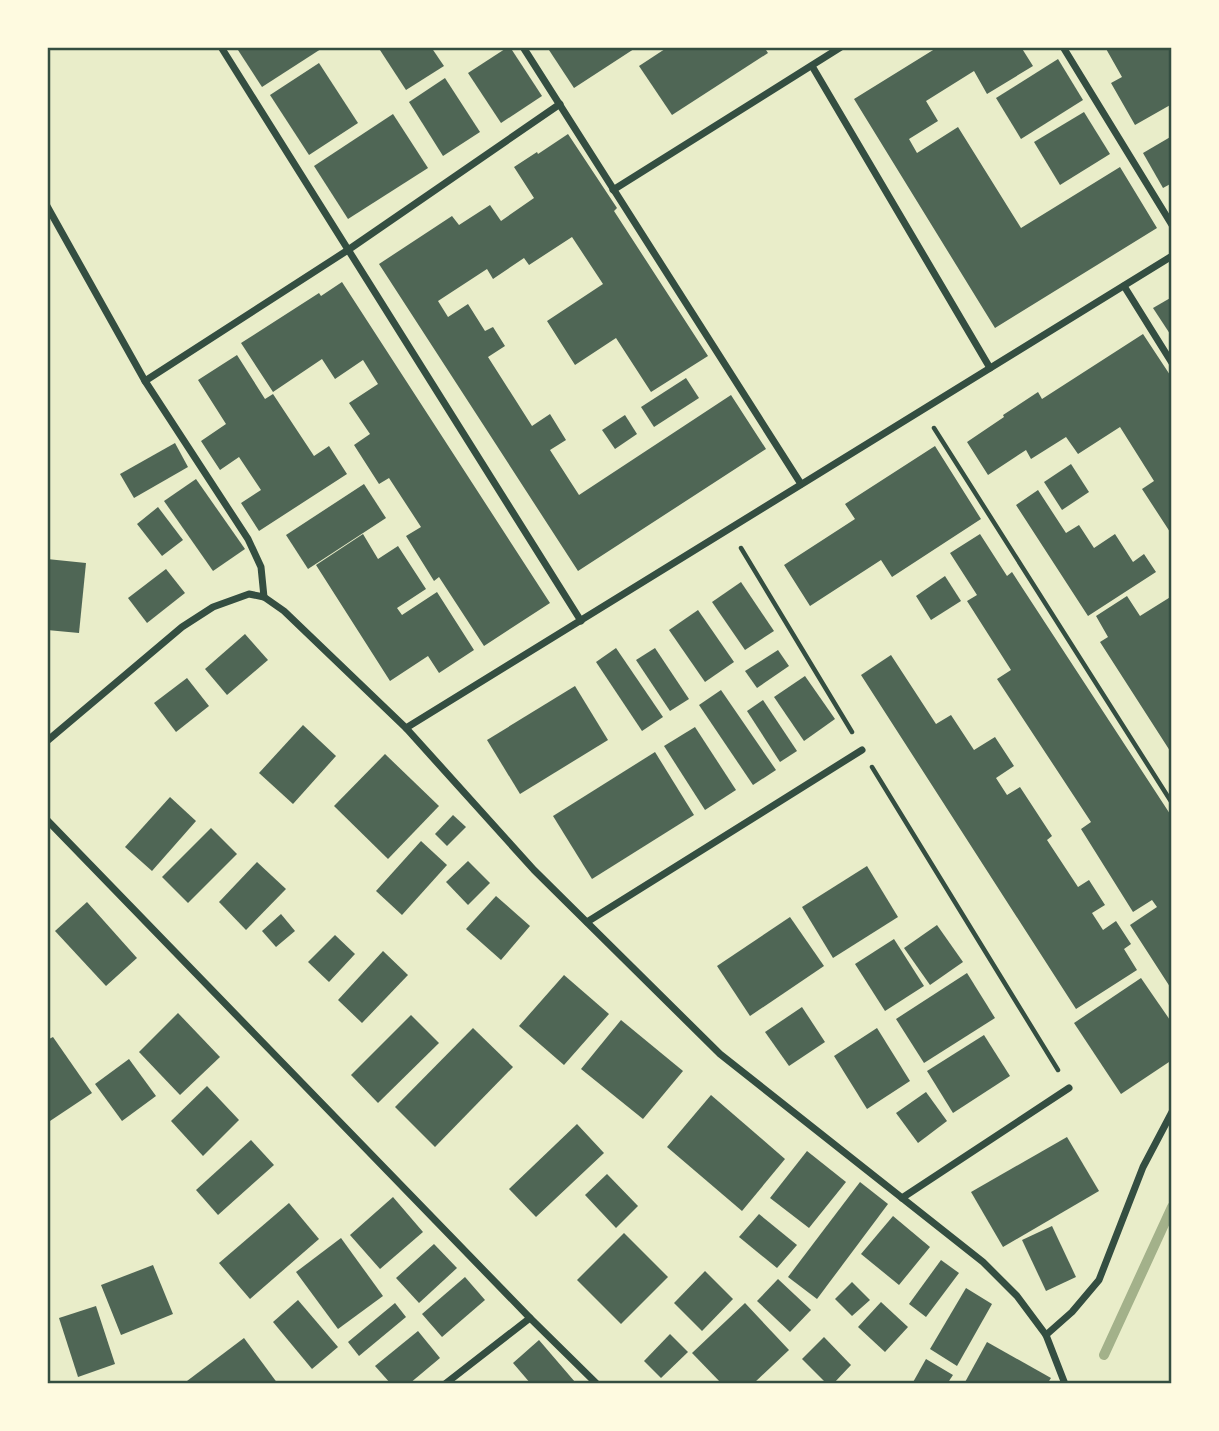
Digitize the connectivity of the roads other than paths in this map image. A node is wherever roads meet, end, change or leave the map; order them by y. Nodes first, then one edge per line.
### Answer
1 (220, 47) edge
2 (523, 47) edge
3 (841, 47) edge
4 (1063, 47) edge
5 (812, 66) junction
6 (560, 104) junction
7 (614, 190) junction
8 (47, 206) edge
9 (1172, 225) edge
10 (348, 250) junction
11 (1172, 256) edge
12 (1124, 286) junction
13 (1172, 363) edge
14 (990, 368) junction
15 (145, 380) junction
16 (801, 484) junction
17 (264, 597) junction
18 (581, 621) junction
19 (406, 728) junction
20 (47, 741) edge
21 (862, 750) road end
22 (47, 820) edge
23 (587, 922) junction
24 (1069, 1088) road end
25 (1172, 1112) edge
26 (902, 1198) junction
27 (530, 1318) junction
28 (1046, 1335) junction
29 (446, 1384) edge
30 (597, 1384) edge
31 (1065, 1384) edge

1 - 10 street
2 - 6 street
3 - 5 street
4 - 9 street
5 - 7 street
5 - 14 street
6 - 7 street
6 - 10 street
7 - 16 street
8 - 15 street
10 - 15 street
10 - 18 street
11 - 12 street
12 - 13 street
12 - 14 street
14 - 16 street
15 - 17 street
16 - 18 street
17 - 19 street
17 - 20 street
18 - 19 street
19 - 23 street
21 - 23 street
22 - 27 street
23 - 26 street
24 - 26 street
25 - 28 street
26 - 28 street
27 - 29 street
27 - 30 street
28 - 31 street

